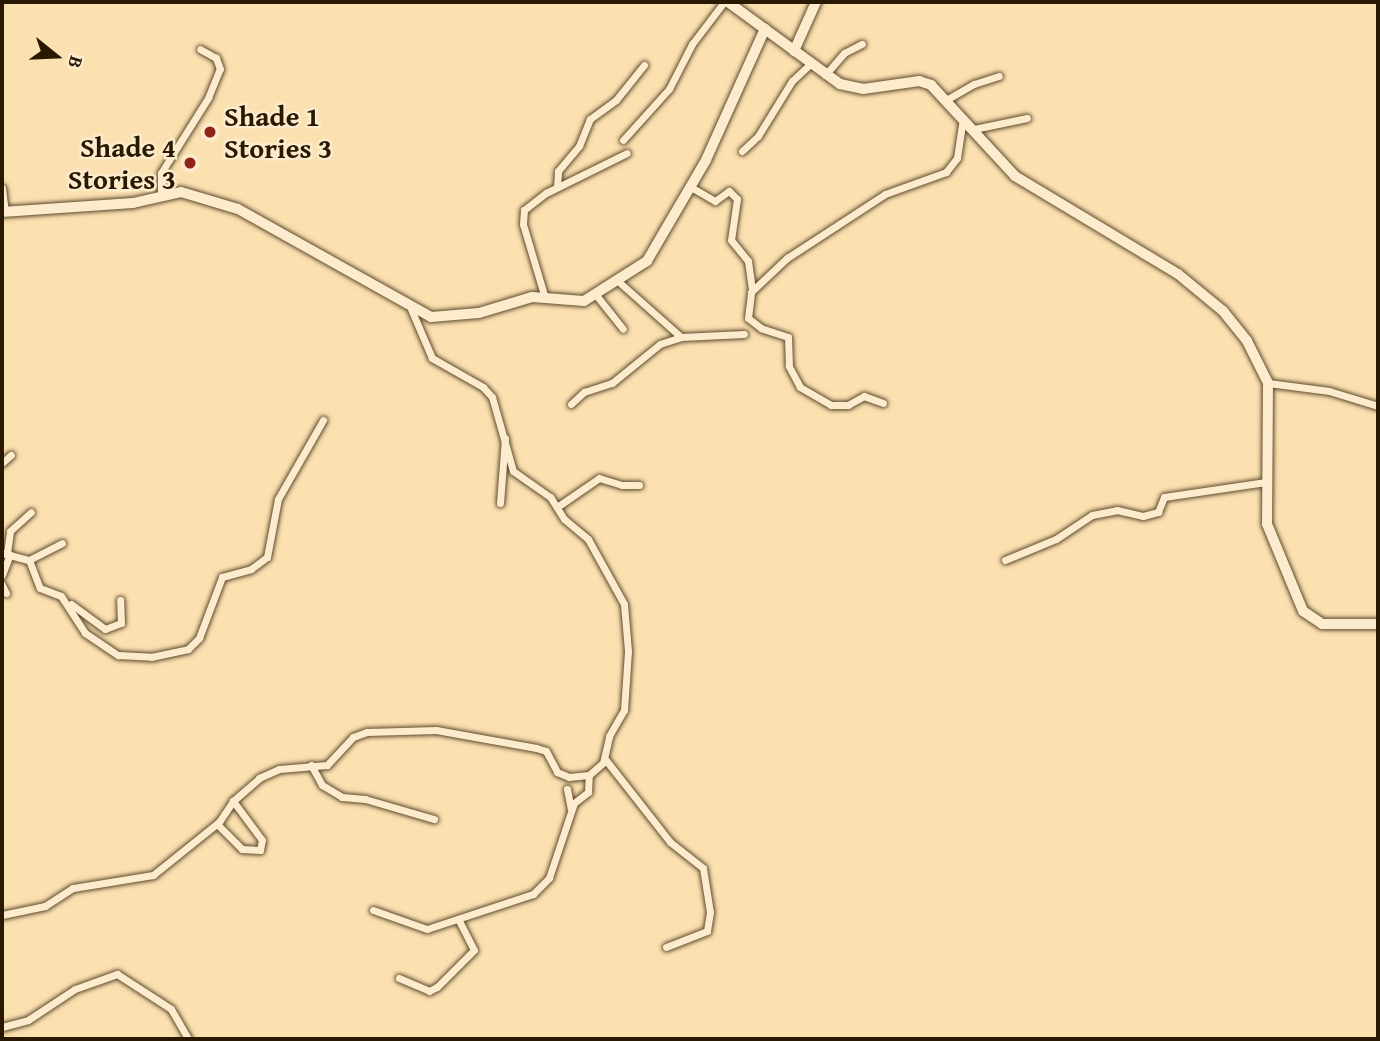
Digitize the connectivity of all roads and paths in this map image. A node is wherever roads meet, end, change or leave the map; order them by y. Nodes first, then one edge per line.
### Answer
1 (726, 2) edge
2 (816, 2) edge
3 (765, 29) junction
4 (862, 44) dead end
5 (200, 49) dead end
6 (794, 51) junction
7 (811, 63) junction
8 (644, 65) dead end
9 (825, 75) junction
10 (999, 76) dead end
11 (946, 100) junction
12 (963, 117) junction
13 (1027, 118) dead end
14 (974, 129) junction
15 (623, 140) dead end
16 (742, 151) dead end
17 (627, 153) dead end
18 (689, 186) junction
19 (557, 187) junction
20 (2, 188) edge
21 (161, 193) junction
22 (4, 211) edge
23 (619, 282) junction
24 (752, 289) junction
25 (596, 295) junction
26 (545, 298) junction
27 (411, 309) junction
28 (623, 330) dead end
29 (744, 334) dead end
30 (681, 337) junction
31 (1268, 383) junction
32 (571, 404) dead end
33 (883, 404) dead end
34 (1378, 406) edge
35 (323, 420) dead end
36 (506, 437) junction
37 (11, 455) dead end
38 (2, 463) edge
39 (1266, 482) junction
40 (639, 485) dead end
41 (500, 503) dead end
42 (557, 507) junction
43 (31, 512) dead end
44 (62, 543) dead end
45 (6, 553) edge
46 (1005, 560) dead end
47 (29, 561) junction
48 (2, 575) edge
49 (2, 585) edge
50 (6, 593) dead end
51 (120, 600) dead end
52 (67, 602) junction
53 (1378, 624) edge
54 (605, 759) junction
55 (311, 765) junction
56 (589, 775) junction
57 (567, 789) dead end
58 (233, 801) junction
59 (572, 809) junction
60 (434, 819) dead end
61 (217, 824) junction
62 (373, 910) dead end
63 (2, 915) edge
64 (459, 921) junction
65 (666, 947) dead end
66 (399, 978) dead end
67 (2, 1027) edge
68 (188, 1039) edge

1 - 3 main road
1 - 15 street
2 - 6 main road
3 - 6 main road
3 - 18 main road
4 - 9 street
5 - 21 street
6 - 7 main road
7 - 9 main road
7 - 16 street
8 - 19 street
9 - 11 main road
10 - 11 street
11 - 12 main road
12 - 14 main road
12 - 24 street
13 - 14 street
14 - 31 main road
17 - 19 street
18 - 23 main road
18 - 24 street
19 - 26 street
20 - 22 street
21 - 22 main road
21 - 27 main road
23 - 25 main road
23 - 30 street
24 - 33 street
25 - 26 main road
25 - 28 street
26 - 27 main road
27 - 36 street
29 - 30 street
30 - 32 street
31 - 34 street
31 - 39 main road
35 - 52 street
36 - 41 street
36 - 42 street
37 - 38 street
39 - 46 street
39 - 53 main road
40 - 42 street
42 - 54 street
43 - 45 street
44 - 47 street
45 - 47 street
45 - 48 street
47 - 52 street
49 - 50 street
51 - 52 street
54 - 56 street
54 - 65 street
55 - 56 street
55 - 58 street
55 - 60 street
56 - 59 street
57 - 59 street
58 - 61 street
58 - 61 street
59 - 64 street
61 - 63 street
62 - 64 street
64 - 66 street
67 - 68 street

